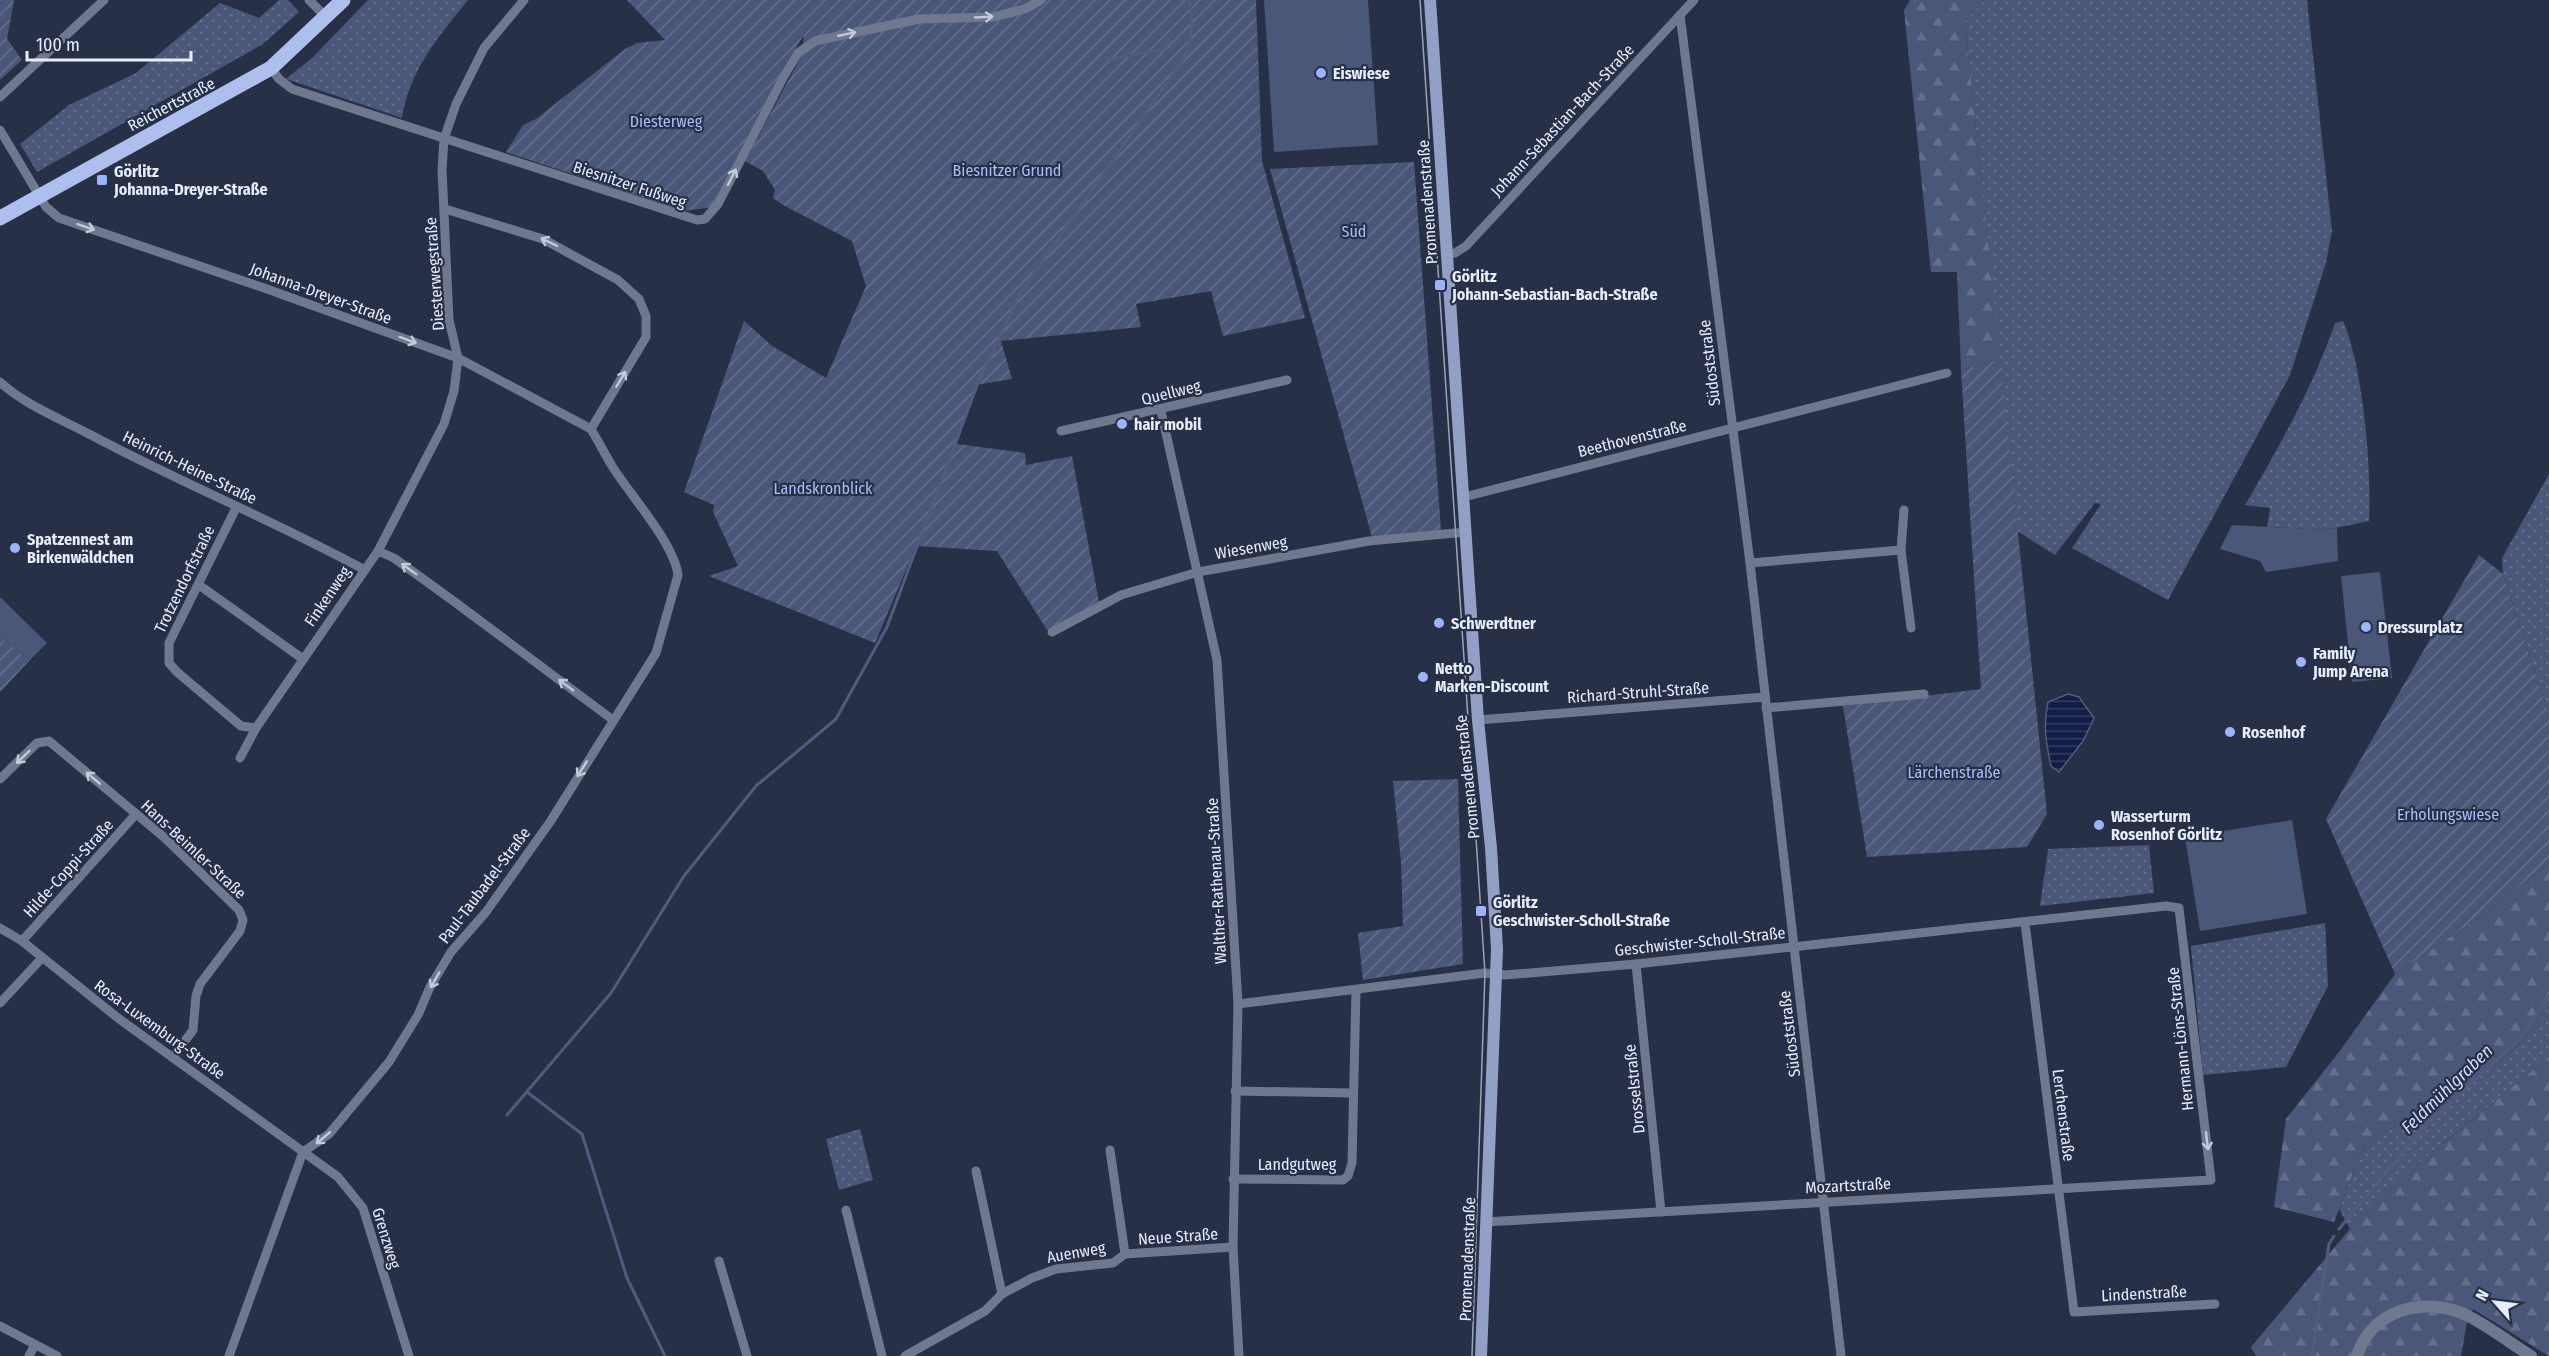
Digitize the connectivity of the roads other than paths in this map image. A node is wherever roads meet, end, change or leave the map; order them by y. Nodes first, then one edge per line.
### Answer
1 (104, 0) edge
2 (309, 0) edge
3 (343, 0) edge
4 (524, 0) edge
5 (1041, 0) edge
6 (1430, 0) edge
7 (1694, 0) edge
8 (1680, 15) junction
9 (327, 18) junction
10 (271, 68) junction
11 (0, 97) edge
12 (0, 130) edge
13 (444, 139) junction
14 (39, 196) junction
15 (445, 209) junction
16 (0, 218) edge
17 (1448, 254) junction
18 (458, 358) junction
19 (1947, 373) dead end
20 (1287, 380) dead end
21 (2, 387) edge
22 (1161, 411) junction
23 (1732, 426) junction
24 (591, 429) junction
25 (1061, 431) dead end
26 (1464, 498) junction
27 (236, 508) junction
28 (1904, 510) dead end
29 (1466, 532) junction
30 (1901, 550) junction
31 (378, 551) junction
32 (1750, 563) junction
33 (363, 569) junction
34 (1198, 572) junction
35 (199, 585) junction
36 (1911, 628) dead end
37 (1052, 632) dead end
38 (303, 659) junction
39 (1924, 694) dead end
40 (1765, 698) junction
41 (1766, 708) junction
42 (613, 720) junction
43 (1478, 720) junction
44 (256, 728) junction
45 (240, 758) dead end
46 (0, 779) edge
47 (136, 814) junction
48 (2166, 906) joint
49 (2025, 922) junction
50 (0, 928) edge
51 (22, 941) junction
52 (1794, 946) junction
53 (42, 958) junction
54 (1636, 964) junction
55 (1498, 975) junction
56 (1356, 990) junction
57 (0, 1003) edge
58 (1238, 1004) junction
59 (173, 1057) junction
60 (1235, 1091) junction
61 (1353, 1093) junction
62 (1110, 1150) dead end
63 (303, 1152) junction
64 (976, 1171) dead end
65 (1233, 1179) junction
66 (2211, 1180) joint
67 (2058, 1189) junction
68 (1824, 1201) junction
69 (846, 1210) dead end
70 (1661, 1212) junction
71 (1485, 1222) junction
72 (1233, 1247) junction
73 (1125, 1254) junction
74 (719, 1261) dead end
75 (1002, 1294) junction
76 (2215, 1304) dead end
77 (2074, 1312) joint
78 (0, 1326) edge
79 (35, 1345) junction
80 (29, 1356) edge
81 (57, 1356) edge
82 (229, 1356) edge
83 (409, 1356) edge
84 (747, 1356) edge
85 (882, 1356) edge
86 (905, 1356) edge
87 (1239, 1356) edge
88 (1481, 1356) edge
89 (1841, 1356) edge
90 (2357, 1356) edge
91 (2531, 1356) edge

1 - 11 street
2 - 9 street
3 - 9 main road, Reichertstraße
4 - 13 street, Diesterwegstraße
13 -> 5 street, Biesnitzer Fußweg
6 - 17 main road, Promenadenstraße
7 - 8 street, Johann-Sebastian-Bach-Straße
8 - 17 street, Johann-Sebastian-Bach-Straße
8 - 23 street, Südoststraße
9 - 10 main road, Reichertstraße
10 - 13 street, Biesnitzer Fußweg
10 - 14 main road, Reichertstraße
12 - 14 street, Johanna-Dreyer-Straße
13 - 15 street, Diesterwegstraße
14 - 16 main road, Reichertstraße
14 -> 18 street, Johanna-Dreyer-Straße
15 - 18 street, Diesterwegstraße
24 -> 15 street
17 - 26 main road, Promenadenstraße
18 - 24 street, Johanna-Dreyer-Straße
18 - 31 street, Diesterwegstraße
19 - 23 street, Beethovenstraße
20 - 22 street, Quellweg
21 - 27 street, Heinrich-Heine-Straße
22 - 25 street, Quellweg
22 - 34 street, Walther-Rathenau-Straße
23 - 26 street, Beethovenstraße
23 - 32 street, Südoststraße
24 - 42 street, Paul-Taubadel-Straße
26 - 29 main road, Promenadenstraße
27 - 33 street, Heinrich-Heine-Straße
27 - 35 street, Trotzendorfstraße
28 - 30 street
29 - 34 street, Wiesenweg
29 - 43 main road, Promenadenstraße
30 - 32 street
30 - 36 street
31 - 33 street, Finkenweg
42 -> 31 street
32 - 40 street, Südoststraße
33 - 38 street, Finkenweg
34 - 37 street, Wiesenweg
34 - 58 street, Walther-Rathenau-Straße
35 - 38 street
35 - 44 street, Trotzendorfstraße
38 - 44 street, Finkenweg
39 - 41 street
40 - 41 street, Südoststraße
40 - 43 street, Richard-Struhl-Straße
41 - 52 street, Südoststraße
42 -> 63 street, Paul-Taubadel-Straße
43 - 55 main road, Promenadenstraße
44 - 45 street, Finkenweg
47 -> 46 street, Hans-Beimler-Straße
47 - 51 street, Hilde-Coppi-Straße
47 - 59 street, Hans-Beimler-Straße
48 - 49 street, Geschwister-Scholl-Straße
48 -> 66 street, Hermann-Löns-Straße
49 - 52 street, Geschwister-Scholl-Straße
49 - 67 street, Lerchenstraße
50 - 51 street, Rosa-Luxemburg-Straße
51 - 53 street, Rosa-Luxemburg-Straße
52 - 54 street, Geschwister-Scholl-Straße
52 - 68 street, Südoststraße
53 - 57 street
53 - 59 street, Rosa-Luxemburg-Straße
54 - 55 street, Geschwister-Scholl-Straße
54 - 70 street, Drosselstraße
55 - 56 street, Geschwister-Scholl-Straße
55 - 71 main road, Promenadenstraße
56 - 58 street, Geschwister-Scholl-Straße
56 - 61 street, Landgutweg
58 - 60 street, Walther-Rathenau-Straße
59 - 63 street, Rosa-Luxemburg-Straße
60 - 61 street
60 - 65 street, Walther-Rathenau-Straße
61 - 65 street, Landgutweg
62 - 73 street, Auenweg
63 - 82 street
63 - 83 street, Grenzweg
64 - 75 street
65 - 72 street, Walther-Rathenau-Straße
66 - 67 street, Mozartstraße
67 - 68 street, Mozartstraße
67 - 77 street, Lerchenstraße
68 - 70 street, Mozartstraße
68 - 89 street, Südoststraße
69 - 85 street
70 - 71 street, Mozartstraße
71 - 88 main road, Promenadenstraße
72 - 73 street, Neue Straße
72 - 87 street, Walther-Rathenau-Straße
73 - 75 street, Auenweg
74 - 84 street
75 - 86 street, Auenweg
76 - 77 street, Lindenstraße
78 - 79 street
79 - 80 street
79 - 81 street
90 - 91 street

